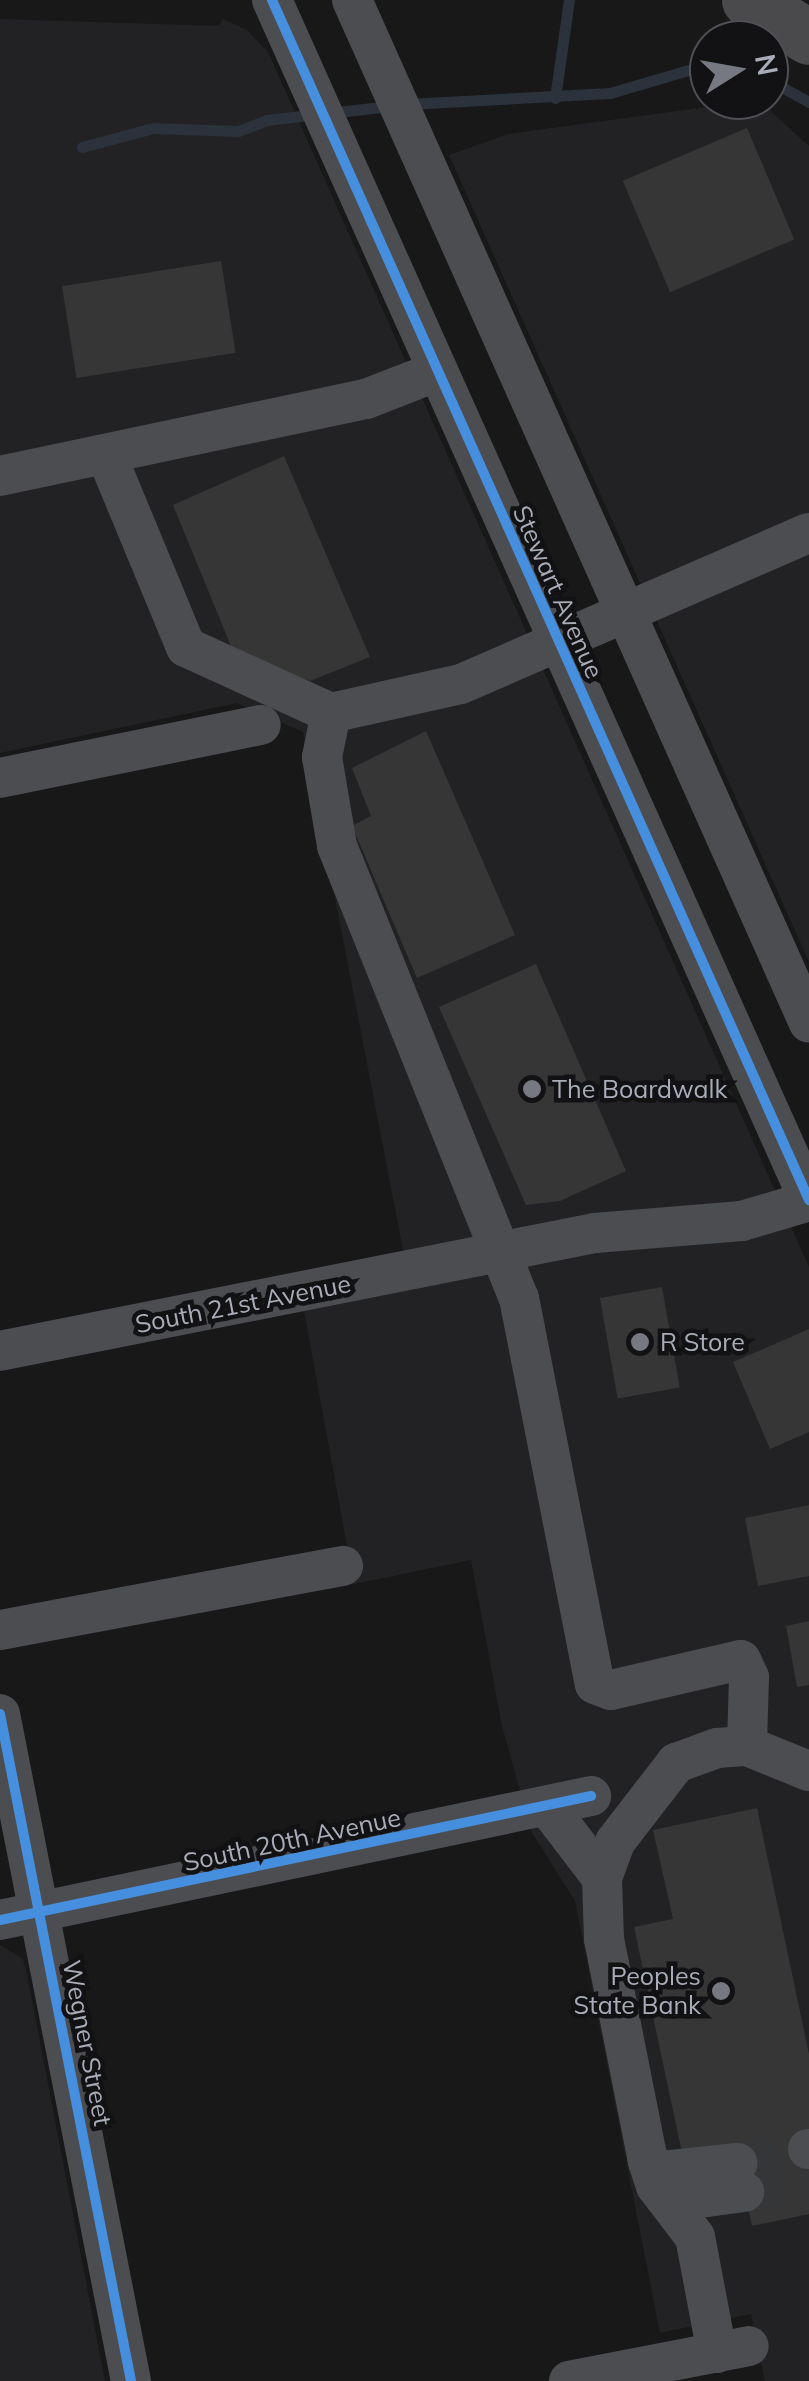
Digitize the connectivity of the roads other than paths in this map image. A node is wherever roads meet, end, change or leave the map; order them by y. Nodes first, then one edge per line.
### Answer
1 (272, 0) edge
2 (352, 0) edge
3 (749, 0) edge
4 (809, 37) edge
5 (438, 371) junction
6 (106, 454) junction
7 (2, 463) edge
8 (809, 533) edge
9 (624, 614) junction
10 (558, 642) junction
11 (330, 714) junction
12 (261, 725) dead end
13 (0, 778) edge
14 (809, 1024) edge
15 (809, 1201) edge
16 (494, 1254) junction
17 (0, 1351) edge
18 (343, 1566) dead end
19 (0, 1630) edge
20 (0, 1714) edge
21 (747, 1746) junction
22 (809, 1771) edge
23 (591, 1796) dead end
24 (547, 1806) junction
25 (602, 1878) junction
26 (42, 1912) junction
27 (0, 1920) edge
28 (666, 2195) junction
29 (132, 2381) edge
30 (569, 2381) edge

1 - 5 street, Stewart Avenue
2 - 9 street, Stewart Avenue
3 - 4 highway
5 - 6 street
5 - 10 street, Stewart Avenue
6 - 7 street
6 - 11 street
8 - 9 street
9 - 10 street
9 - 14 street, Stewart Avenue
10 - 11 street
10 - 15 street, Stewart Avenue
11 - 16 street
12 - 13 street
15 - 16 street, South 21st Avenue
16 - 17 street, South 21st Avenue
16 - 21 street
18 - 19 street
20 - 26 street, Wegner Street
21 - 22 street
21 - 25 street
23 - 24 street, South 20th Avenue
24 - 25 street
24 - 26 street, South 20th Avenue
25 - 28 street
26 - 27 street, South 20th Avenue
26 - 29 street, Wegner Street
28 - 28 street
28 - 30 street

